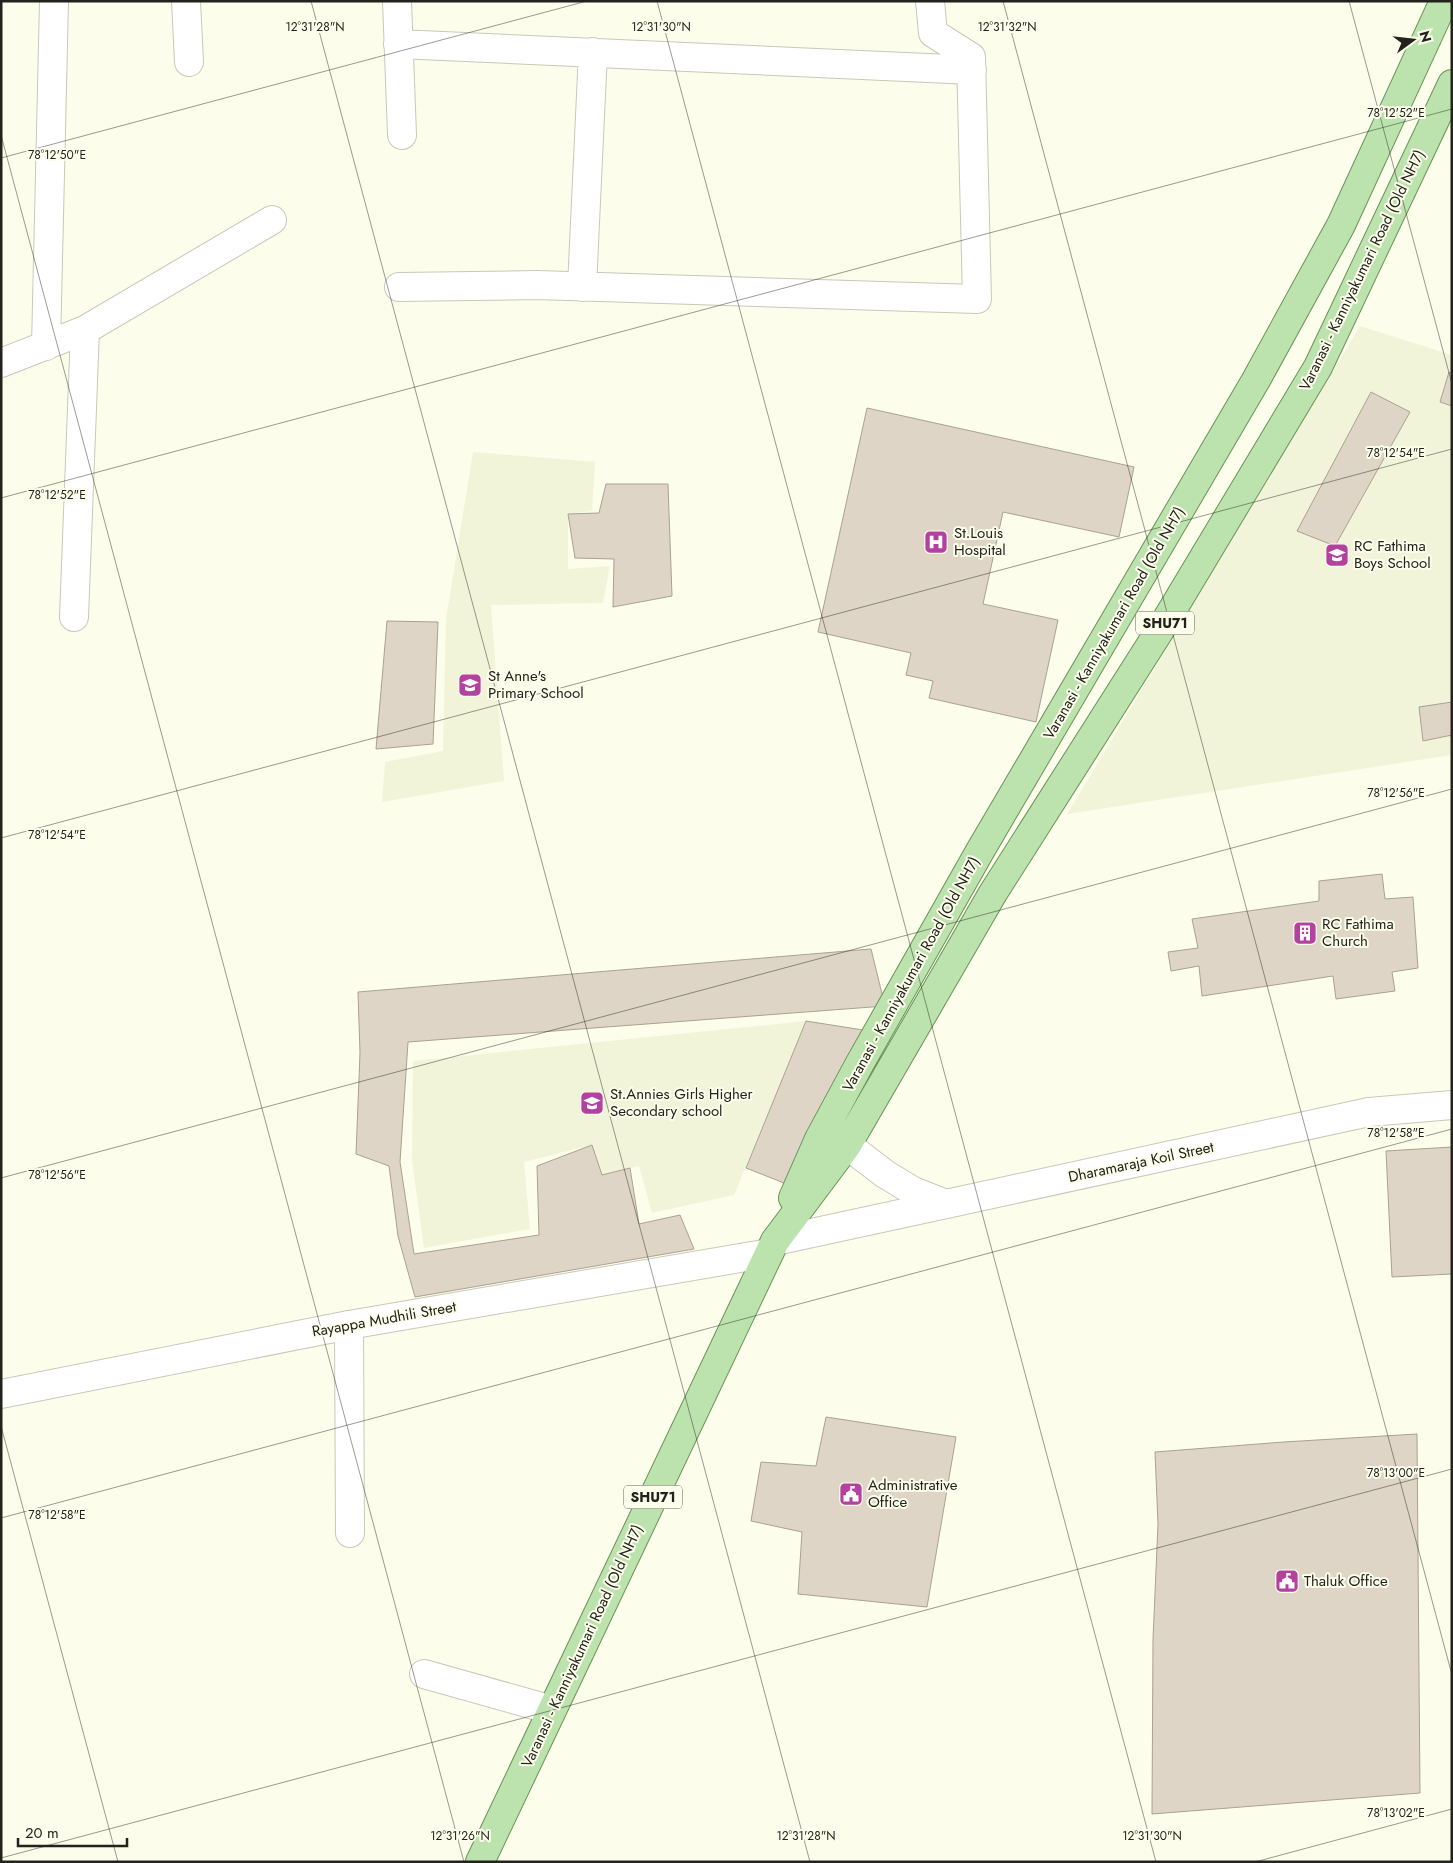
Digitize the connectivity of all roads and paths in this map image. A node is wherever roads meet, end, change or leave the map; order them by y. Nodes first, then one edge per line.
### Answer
1 (54, 1) edge
2 (186, 1) edge
3 (397, 1) edge
4 (930, 1) edge
5 (1444, 1) edge
6 (398, 44) junction
7 (592, 52) junction
8 (188, 62) dead end
9 (972, 70) junction
10 (1451, 88) edge
11 (402, 135) dead end
12 (272, 220) dead end
13 (400, 287) dead end
14 (582, 287) junction
15 (85, 330) junction
16 (46, 346) junction
17 (1, 363) edge
18 (74, 617) dead end
19 (1116, 620) junction
20 (1152, 643) junction
21 (1003, 812) junction
22 (1032, 832) junction
23 (1452, 1105) edge
24 (847, 1145) junction
25 (946, 1204) junction
26 (772, 1247) junction
27 (349, 1325) junction
28 (1, 1394) edge
29 (350, 1533) dead end
30 (424, 1674) dead end
31 (552, 1710) junction
32 (480, 1862) edge

1 - 16 street
2 - 8 street
3 - 6 street
4 - 9 street
5 - 19 main road, Varanasi - Kanniyakumari Road (Old NH7)
6 - 7 street
6 - 11 street
7 - 9 street
7 - 14 street
9 - 14 street
10 - 20 main road, Varanasi - Kanniyakumari Road (Old NH7) / SHU71
12 - 15 street
13 - 14 street
15 - 16 street
15 - 18 street
16 - 17 street
19 - 20 main road
19 - 21 main road, Varanasi - Kanniyakumari Road (Old NH7)
20 - 22 main road, Varanasi - Kanniyakumari Road (Old NH7) / SHU71
21 - 22 main road
21 - 26 main road, Varanasi - Kanniyakumari Road (Old NH7)
22 - 24 main road, Varanasi - Kanniyakumari Road (Old NH7) / SHU71
23 - 25 street, Dharamaraja Koil Street
24 - 25 street
24 - 26 main road, Varanasi - Kanniyakumari Road (Old NH7) / SHU71
25 - 26 street, Dharamaraja Koil Street
26 - 27 street, Rayappa Mudhili Street
26 - 31 main road, Varanasi - Kanniyakumari Road (Old NH7) / SHU71
27 - 28 street, Rayappa Mudhili Street
27 - 29 street
30 - 31 street
31 - 32 main road, Varanasi - Kanniyakumari Road (Old NH7) / SHU71

